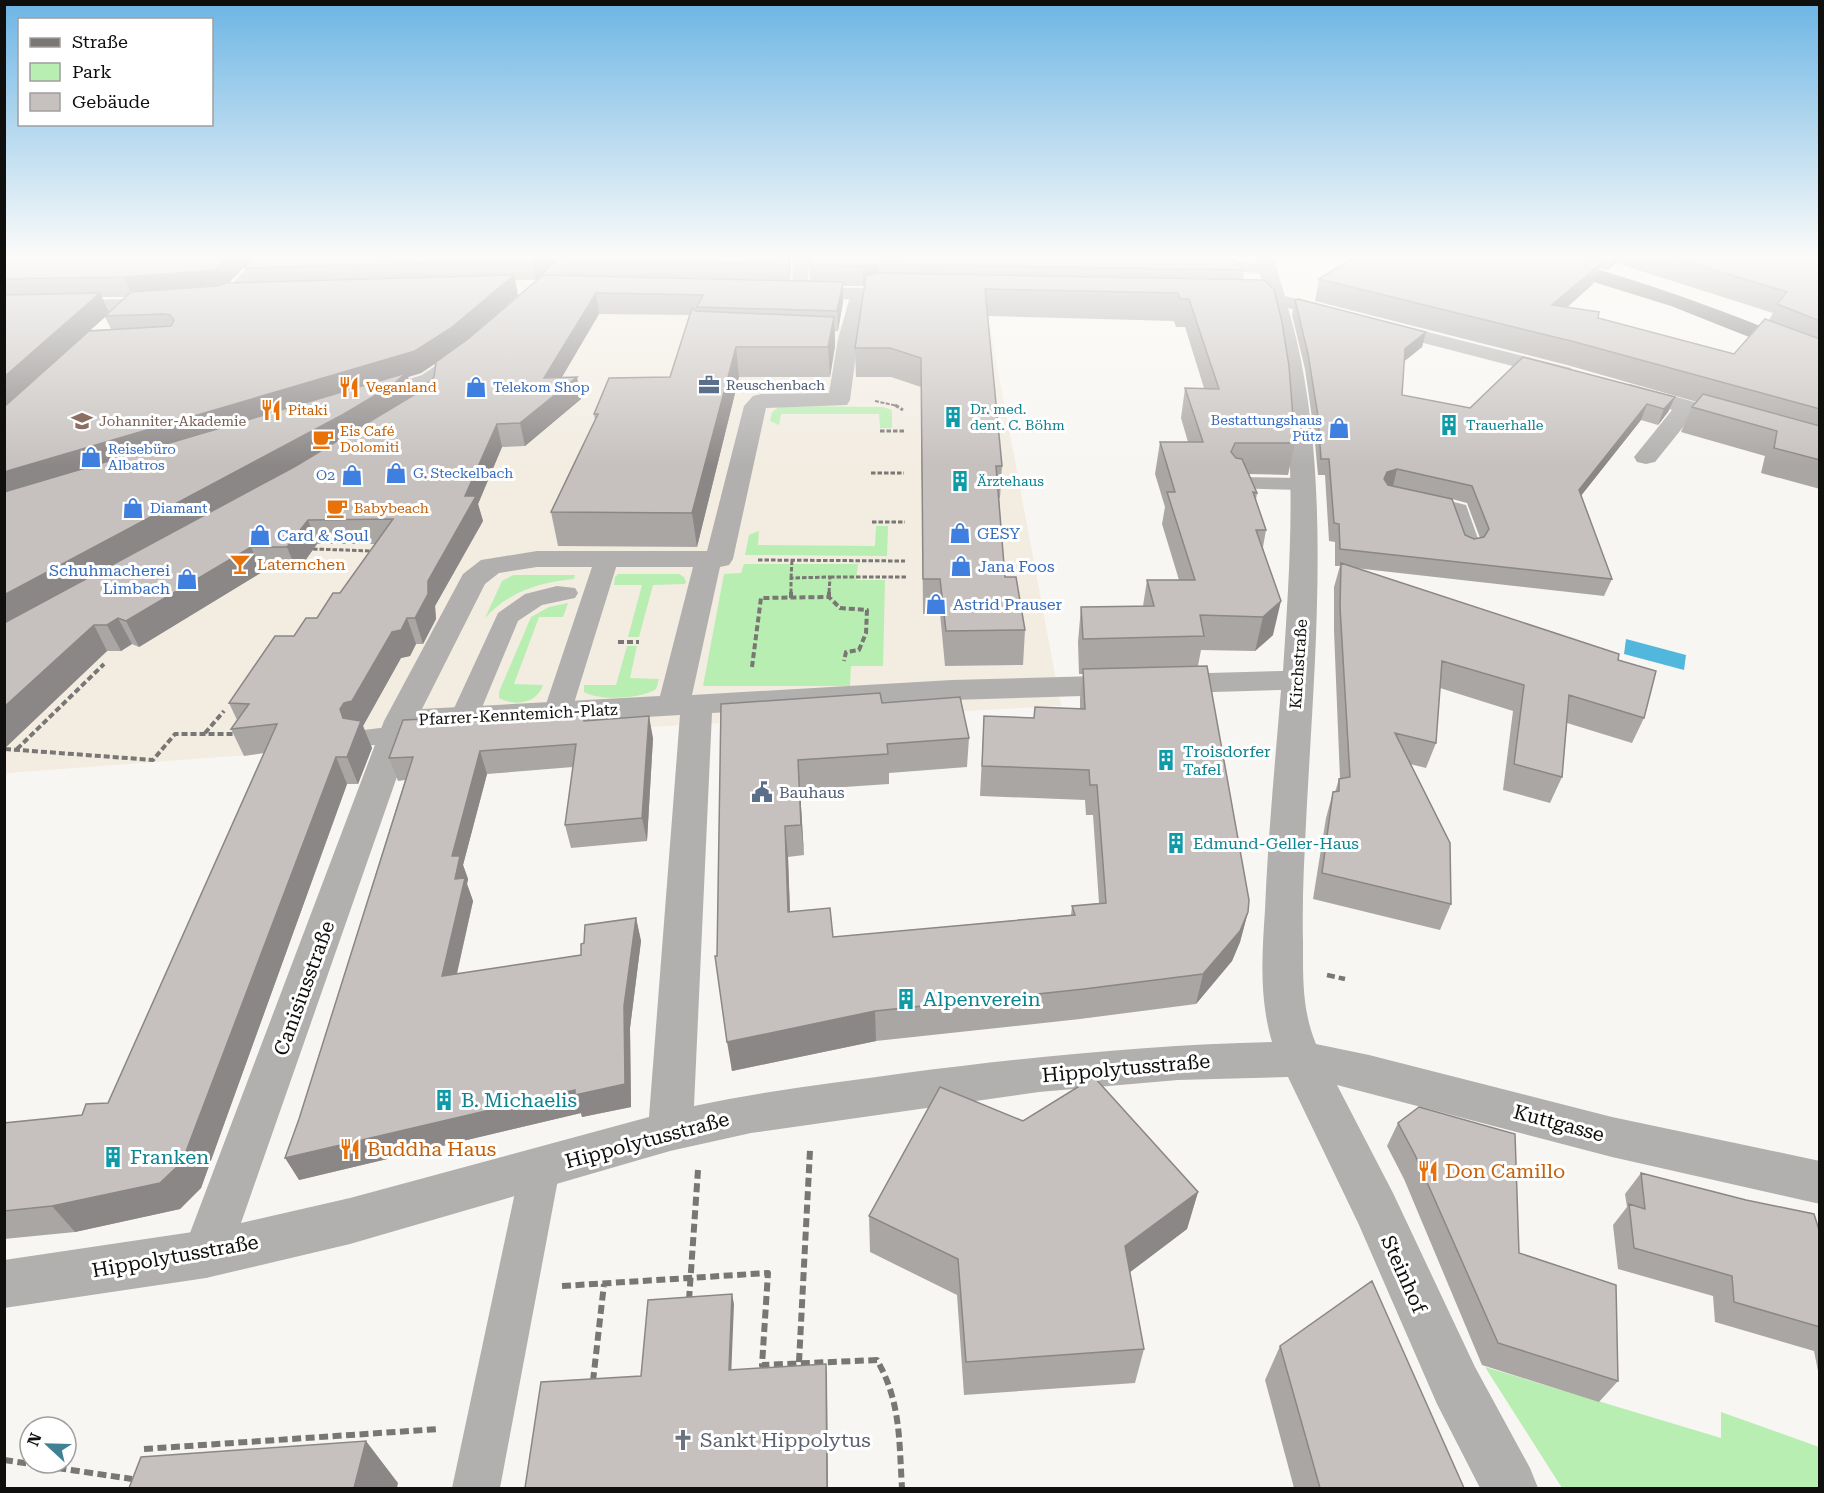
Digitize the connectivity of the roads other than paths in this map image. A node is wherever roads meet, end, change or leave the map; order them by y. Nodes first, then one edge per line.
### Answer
1 (109, 327) edge
2 (497, 327) edge
3 (846, 327) edge
4 (1283, 327) edge
5 (1381, 327) edge
6 (1742, 327) edge
7 (106, 329) edge
8 (1820, 359) edge
9 (1580, 378) edge
10 (430, 380) junction
11 (1612, 386) edge
12 (1687, 407) junction
13 (343, 408) edge
14 (409, 412) edge
15 (1820, 445) edge
16 (1646, 457) dead end
17 (1238, 483) edge
18 (1301, 484) junction
19 (1398, 496) edge
20 (1469, 547) edge
21 (713, 560) junction
22 (606, 561) junction
23 (566, 593) dead end
24 (1296, 680) junction
25 (686, 704) junction
26 (557, 713) junction
27 (464, 717) junction
28 (387, 731) junction
29 (1299, 1059) junction
30 (670, 1131) junction
31 (540, 1169) junction
32 (1820, 1183) edge
33 (206, 1254) junction
34 (4, 1284) edge
35 (476, 1488) edge
36 (1510, 1488) edge

1 - 7 street
2 - 10 street
3 - 21 street
4 - 18 street, Kirchstraße
5 - 9 street
6 - 8 main road
10 - 13 street
10 - 14 street
11 - 12 street
12 - 15 street
12 - 16 street
17 - 18 lane
18 - 24 street, Kirchstraße
19 - 20 lane
21 - 22 street, Pfarrer-Kenntemich-Platz
21 - 25 street
22 - 26 lane
22 - 28 street, Pfarrer-Kenntemich-Platz
23 - 27 lane
24 - 25 street, Pfarrer-Kenntemich-Platz
24 - 29 street, Kirchstraße
25 - 26 street, Pfarrer-Kenntemich-Platz
25 - 30 street
26 - 27 street, Pfarrer-Kenntemich-Platz
27 - 28 street, Pfarrer-Kenntemich-Platz
28 - 33 street, Canisiusstraße
29 - 30 street, Hippolytusstraße
29 - 32 street, Kuttgasse
29 - 36 street, Steinhof
30 - 31 street, Hippolytusstraße
31 - 33 street, Hippolytusstraße
31 - 35 lane
33 - 34 street, Hippolytusstraße

